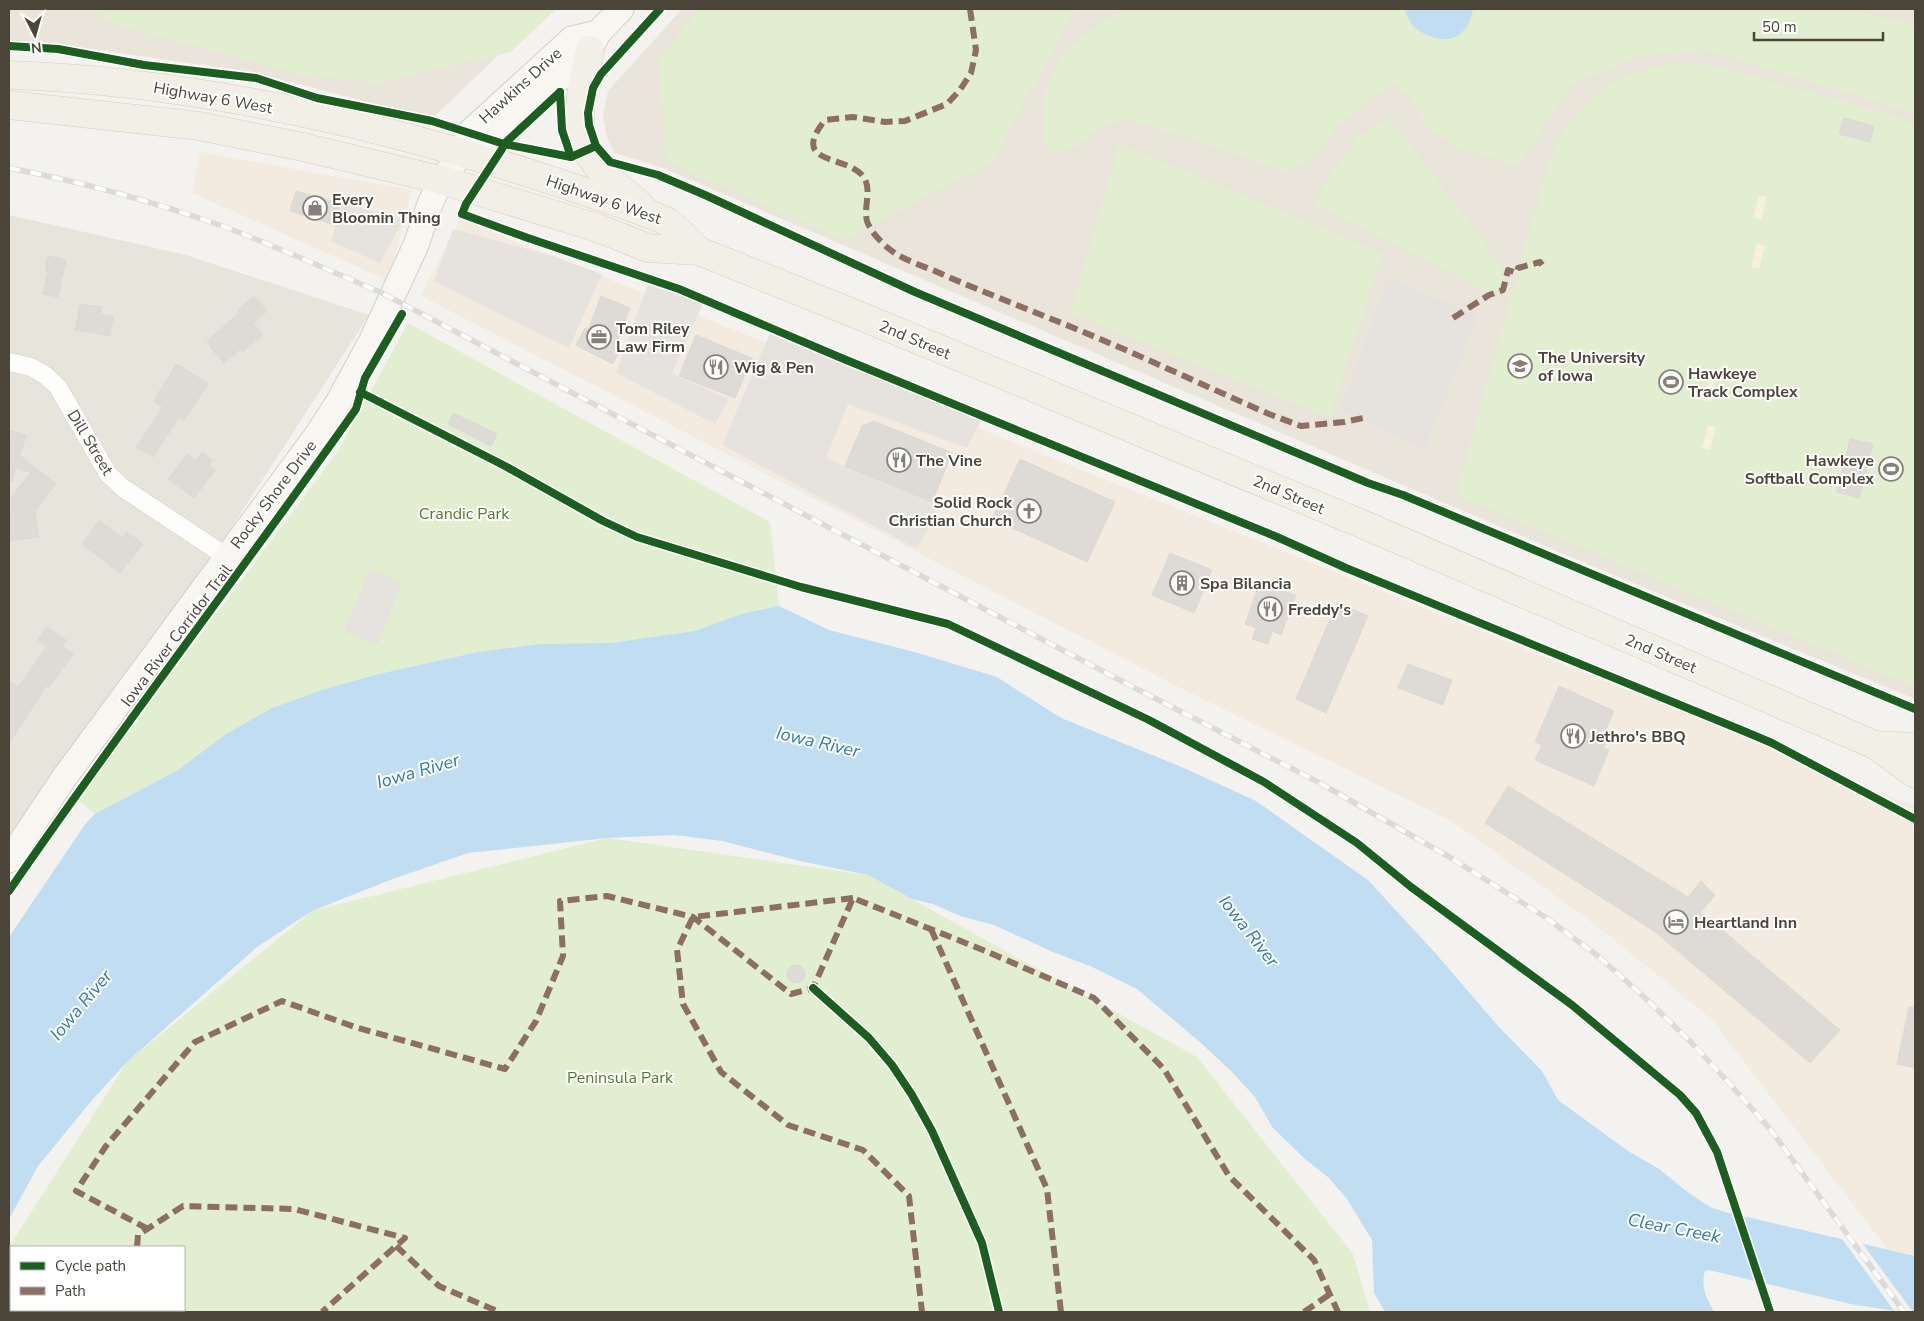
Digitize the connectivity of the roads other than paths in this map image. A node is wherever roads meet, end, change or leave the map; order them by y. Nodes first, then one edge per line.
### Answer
1 (620, 9) edge
2 (594, 42) junction
3 (9, 75) edge
4 (9, 105) edge
5 (462, 153) junction
6 (441, 180) junction
7 (653, 216) junction
8 (699, 251) junction
9 (9, 362) edge
10 (226, 557) junction
11 (1875, 745) junction
12 (1915, 747) edge
13 (1915, 774) edge
14 (9, 860) edge

1 - 2 street, Hawkins Drive
2 - 5 street, Hawkins Drive
2 - 7 main road
3 - 5 main road, Highway 6 West
4 - 6 main road, Highway 6 West
5 - 6 street, Rocky Shore Drive
5 - 7 main road, Highway 6 West
6 - 8 main road, Highway 6 West
6 - 10 street, Rocky Shore Drive
7 - 8 main road, Highway 6 West
8 - 11 main road, 2nd Street
9 - 10 street, Dill Street
10 - 14 street, Rocky Shore Drive
11 - 12 main road, 2nd Street
11 - 13 main road, 2nd Street

